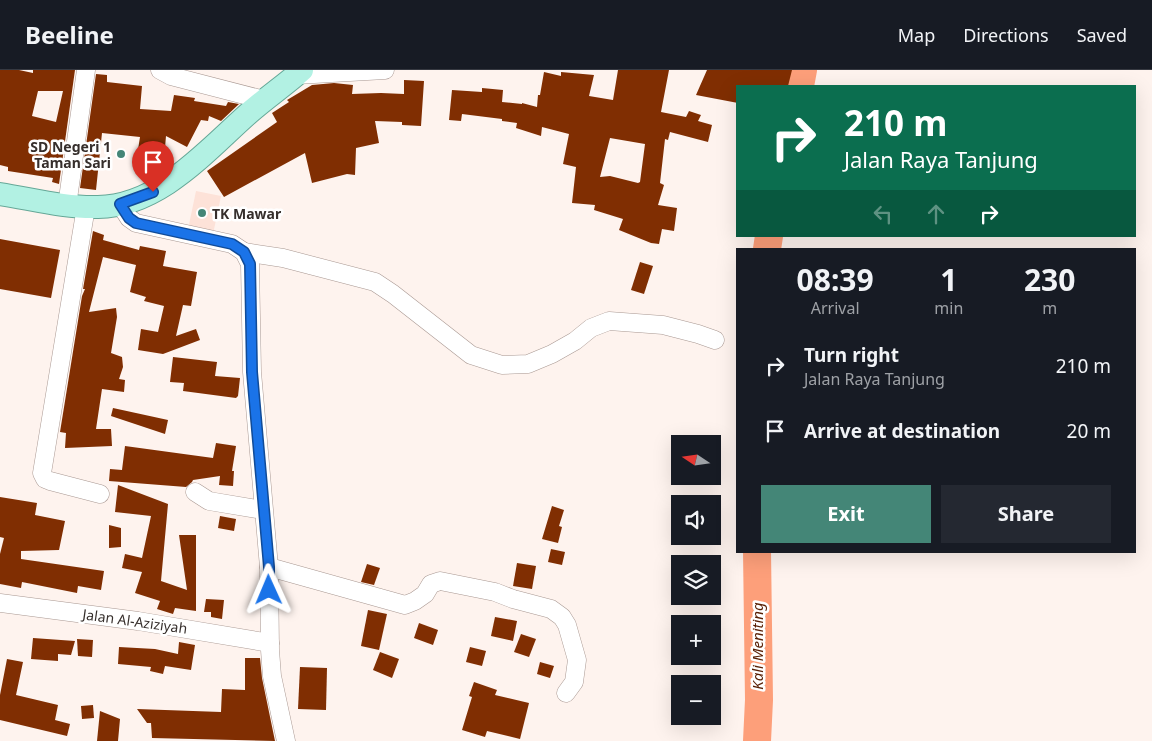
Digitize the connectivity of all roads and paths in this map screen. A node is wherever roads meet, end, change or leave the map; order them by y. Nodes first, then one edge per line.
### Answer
1 (86, 70) edge
2 (160, 70) edge
3 (385, 70) edge
4 (299, 73) edge
5 (264, 100) junction
6 (0, 194) edge
7 (120, 204) junction
8 (76, 206) junction
9 (244, 252) junction
10 (715, 340) dead end
11 (194, 492) dead end
12 (100, 494) dead end
13 (263, 510) junction
14 (269, 567) junction
15 (0, 603) edge
16 (270, 643) junction
17 (566, 693) dead end
18 (286, 741) edge

1 - 8 street
2 - 5 street
3 - 4 street
4 - 5 main road
5 - 7 main road
6 - 8 main road
7 - 8 main road
7 - 9 street
8 - 12 street
9 - 10 street
9 - 13 street
11 - 13 street
13 - 14 street
14 - 16 street
14 - 17 street
15 - 16 street, Jalan Al-Aziziyah
16 - 18 street

